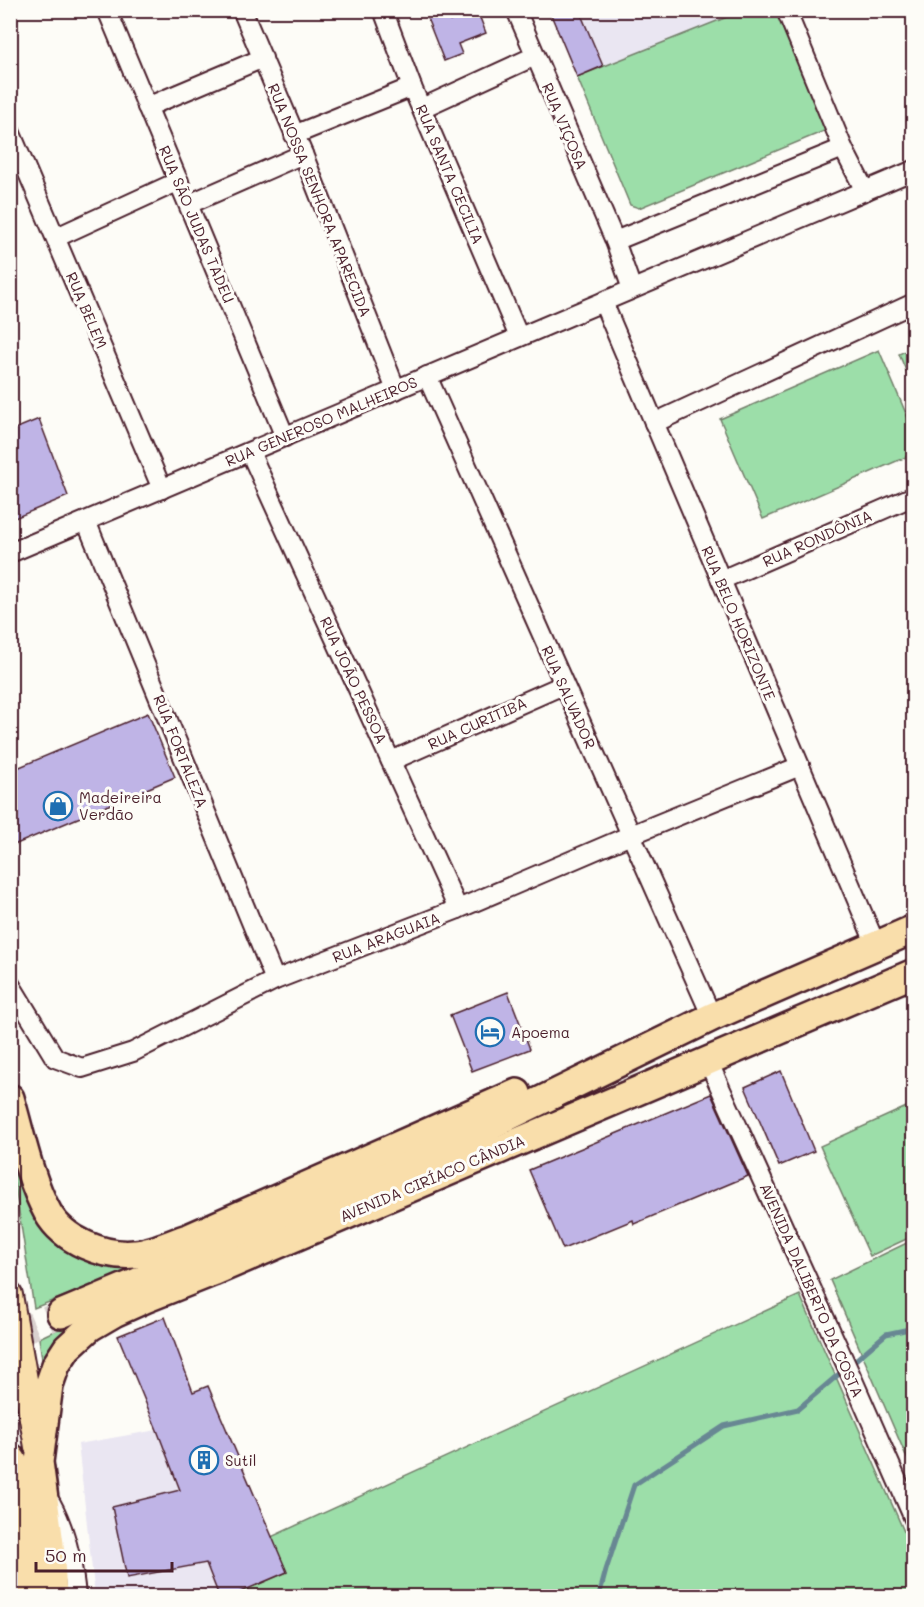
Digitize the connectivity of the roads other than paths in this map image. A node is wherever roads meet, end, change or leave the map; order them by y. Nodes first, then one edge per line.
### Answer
1 (107, 10) edge
2 (242, 10) edge
3 (383, 10) edge
4 (516, 10) edge
5 (786, 10) edge
6 (535, 56) junction
7 (262, 58) junction
8 (412, 87) junction
9 (147, 106) junction
10 (422, 108) junction
11 (10, 131) edge
12 (294, 135) junction
13 (843, 148) junction
14 (303, 154) junction
15 (18, 166) edge
16 (914, 170) edge
17 (179, 181) junction
18 (865, 190) junction
19 (189, 204) junction
20 (57, 237) junction
21 (615, 241) junction
22 (632, 290) junction
23 (603, 302) junction
24 (914, 303) edge
25 (519, 337) junction
26 (427, 376) junction
27 (396, 390) junction
28 (654, 423) junction
29 (285, 437) junction
30 (250, 452) junction
31 (162, 489) junction
32 (913, 498) edge
33 (86, 521) junction
34 (10, 554) edge
35 (721, 580) junction
36 (563, 685) junction
37 (391, 761) junction
38 (800, 766) junction
39 (631, 835) junction
40 (458, 909) junction
41 (914, 929) edge
42 (876, 945) junction
43 (914, 973) edge
44 (275, 980) junction
45 (10, 984) edge
46 (712, 1017) junction
47 (676, 1035) junction
48 (708, 1061) junction
49 (10, 1098) edge
50 (10, 1295) edge
51 (61, 1314) tunnel mouth
52 (18, 1457) edge
53 (32, 1493) junction
54 (914, 1519) edge
55 (10, 1531) edge
56 (30, 1596) edge
57 (53, 1596) edge
58 (76, 1596) edge

1 - 9 street, RUA SÃO JUDAS TADEU
2 - 7 street, RUA NOSSA SENHORA APARECIDA
3 - 8 street, RUA SANTA CECILIA
4 - 6 street, RUA VIÇOSA
5 - 13 street
6 - 10 street
6 - 21 street, RUA VIÇOSA
7 - 9 street
7 - 12 street, RUA NOSSA SENHORA APARECIDA
8 - 10 street, RUA SANTA CECILIA
8 - 12 street
9 - 17 street, RUA SÃO JUDAS TADEU
10 - 25 street, RUA SANTA CECILIA
11 - 15 street, RUA BELEM
12 - 14 street, RUA NOSSA SENHORA APARECIDA
13 - 18 street
13 - 21 street
14 - 19 street
14 - 27 street, RUA NOSSA SENHORA APARECIDA
15 - 20 street, RUA BELEM
16 - 18 street, RUA GENEROSO MALHEIROS
17 - 19 street, RUA SÃO JUDAS TADEU
17 - 20 street
18 - 22 street, RUA GENEROSO MALHEIROS
19 - 29 street, RUA SÃO JUDAS TADEU
20 - 31 street, RUA BELEM
21 - 22 street
22 - 23 street, RUA GENEROSO MALHEIROS
23 - 25 street, RUA GENEROSO MALHEIROS
23 - 28 street, RUA BELO HORIZONTE
24 - 28 street
25 - 26 street, RUA GENEROSO MALHEIROS
26 - 27 street, RUA GENEROSO MALHEIROS
26 - 36 street, RUA SALVADOR
27 - 29 street, RUA GENEROSO MALHEIROS
28 - 35 street, RUA BELO HORIZONTE
29 - 30 street, RUA GENEROSO MALHEIROS
30 - 31 street, RUA GENEROSO MALHEIROS
30 - 37 street, RUA JOÃO PESSOA
31 - 33 street, RUA GENEROSO MALHEIROS
32 - 35 street, RUA RONDÔNIA
33 - 34 street, RUA GENEROSO MALHEIROS
33 - 44 street, RUA FORTALEZA
35 - 38 street, RUA BELO HORIZONTE
36 - 37 street, RUA CURITIBA
36 - 39 street, RUA SALVADOR
37 - 40 street, RUA JOÃO PESSOA
38 - 39 street, RUA ARAGUAIA
38 - 42 street, RUA BELO HORIZONTE
39 - 40 street, RUA ARAGUAIA
39 - 46 street, RUA SALVADOR
40 - 44 street, RUA ARAGUAIA
41 - 42 highway
42 - 46 highway
43 - 48 highway, AVENIDA CIRÍACO CÂNDIA
44 - 45 street, RUA ARAGUAIA
46 - 47 highway
47 - 49 highway
47 - 51 highway
48 - 52 highway, AVENIDA CIRÍACO CÂNDIA
48 - 54 street, AVENIDA DALIBERTO DA COSTA
50 - 52 main road
52 - 53 highway, AVENIDA CIRÍACO CÂNDIA
53 - 55 street
53 - 56 highway
53 - 57 highway
53 - 58 street

